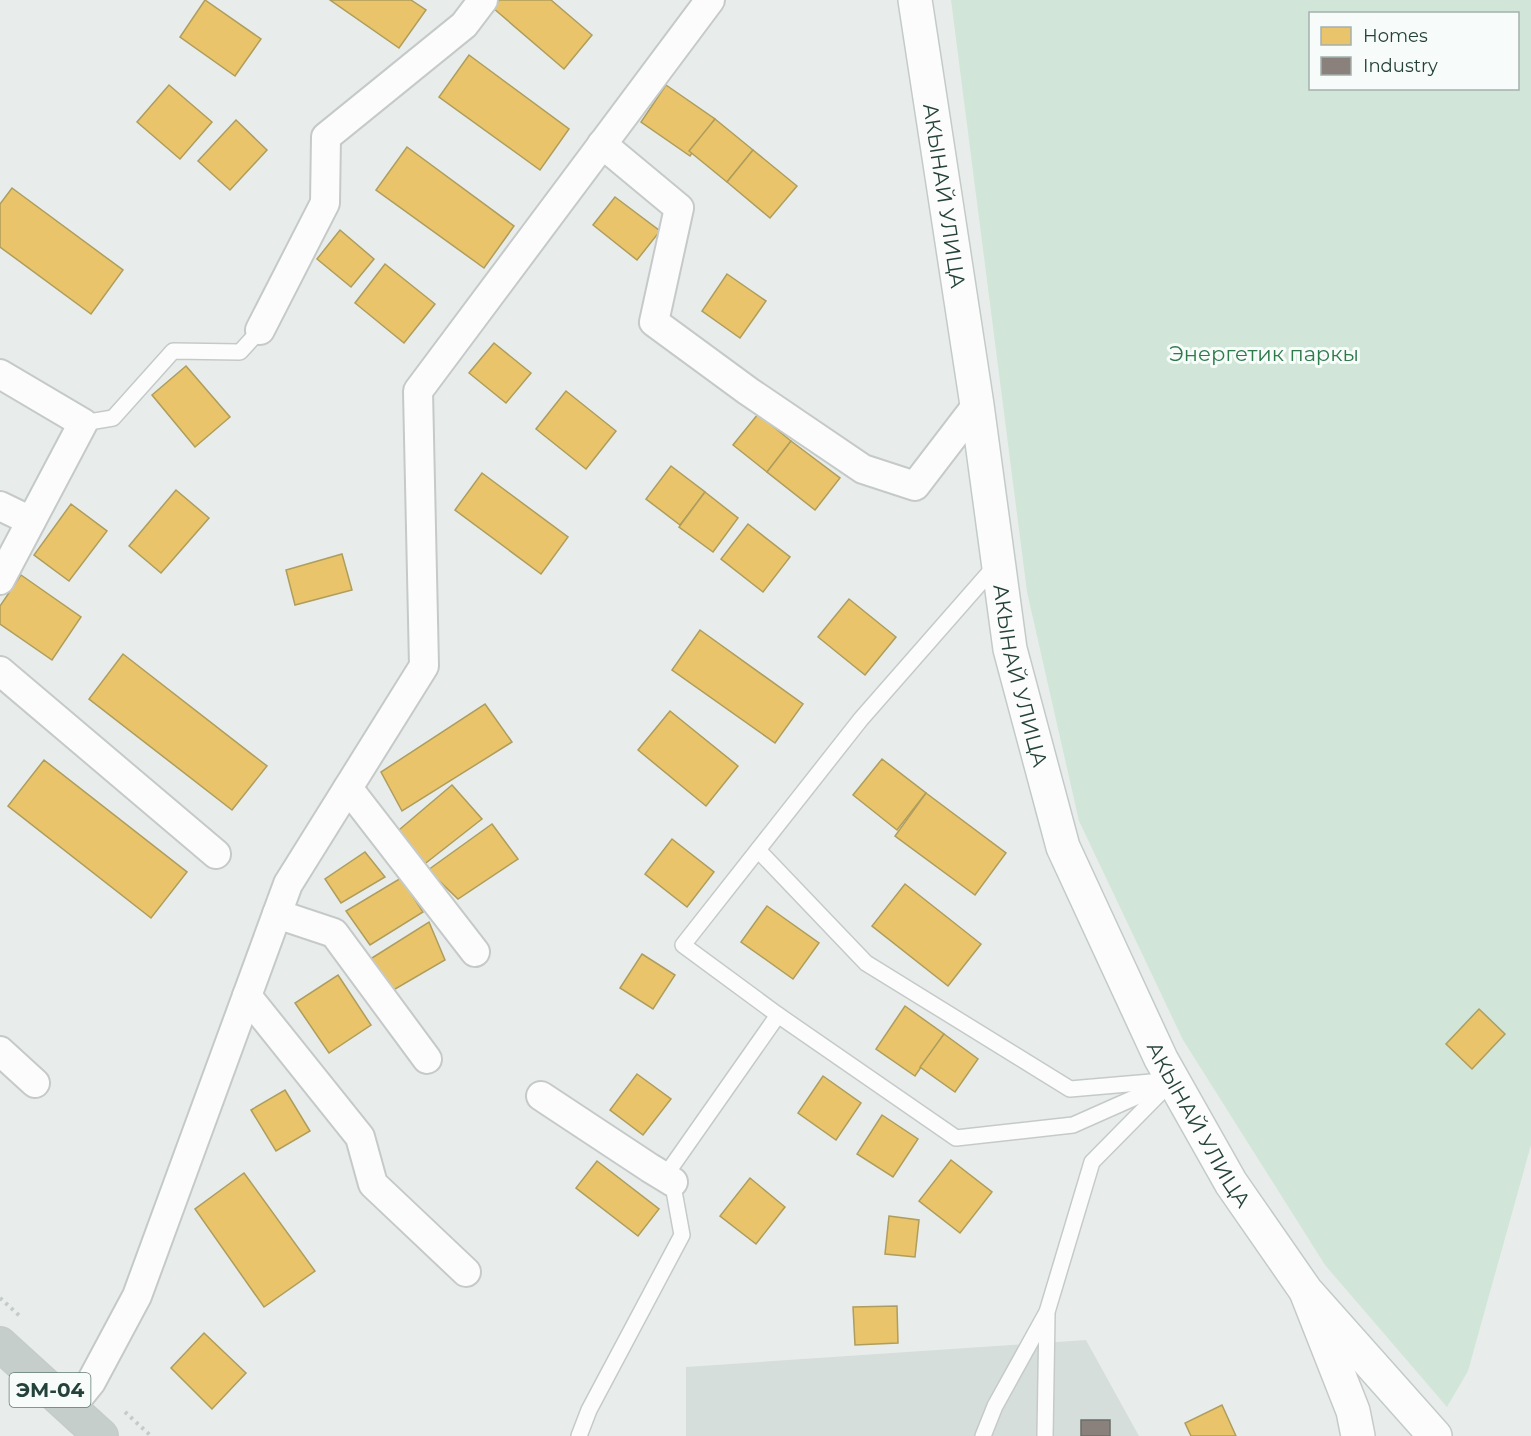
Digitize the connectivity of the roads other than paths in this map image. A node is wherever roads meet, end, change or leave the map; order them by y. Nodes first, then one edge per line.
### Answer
1 (483, 0) edge
2 (710, 0) edge
3 (915, 0) edge
4 (602, 144) junction
5 (260, 330) joint
6 (0, 374) edge
7 (977, 405) junction
8 (83, 423) junction
9 (0, 506) edge
10 (31, 521) junction
11 (998, 562) junction
12 (0, 580) edge
13 (0, 671) edge
14 (348, 788) junction
15 (758, 850) junction
16 (216, 854) dead end
17 (277, 914) junction
18 (475, 952) dead end
19 (247, 996) junction
20 (778, 1015) junction
21 (0, 1051) edge
22 (427, 1059) dead end
23 (1174, 1080) junction
24 (34, 1083) dead end
25 (541, 1096) dead end
26 (673, 1182) junction
27 (466, 1272) dead end
28 (1306, 1291) junction
29 (1047, 1312) junction
30 (0, 1344) edge
31 (70, 1408) junction
32 (102, 1436) edge
33 (579, 1436) edge
34 (983, 1436) edge
35 (1045, 1436) edge
36 (1358, 1436) edge
37 (1435, 1436) edge

1 - 5 street
2 - 4 street
3 - 7 main road, АКЫНАЙ УЛИЦА
4 - 7 street
4 - 14 street
5 - 8 lane
6 - 8 street
7 - 11 main road, АКЫНАЙ УЛИЦА
8 - 10 street
9 - 10 street
10 - 12 street
11 - 15 lane
11 - 23 main road, АКЫНАЙ УЛИЦА
13 - 16 street
14 - 17 street
14 - 18 street
15 - 20 lane
15 - 23 lane
17 - 19 street
17 - 22 street
19 - 27 street
19 - 31 street
20 - 23 lane
20 - 26 lane
21 - 24 street
23 - 28 main road, АКЫНАЙ УЛИЦА
23 - 29 lane
25 - 26 street
26 - 33 lane
28 - 36 main road
28 - 37 main road
29 - 34 lane
29 - 35 lane
30 - 31 highway, ЭМ-04
31 - 32 highway, ЭМ-04

